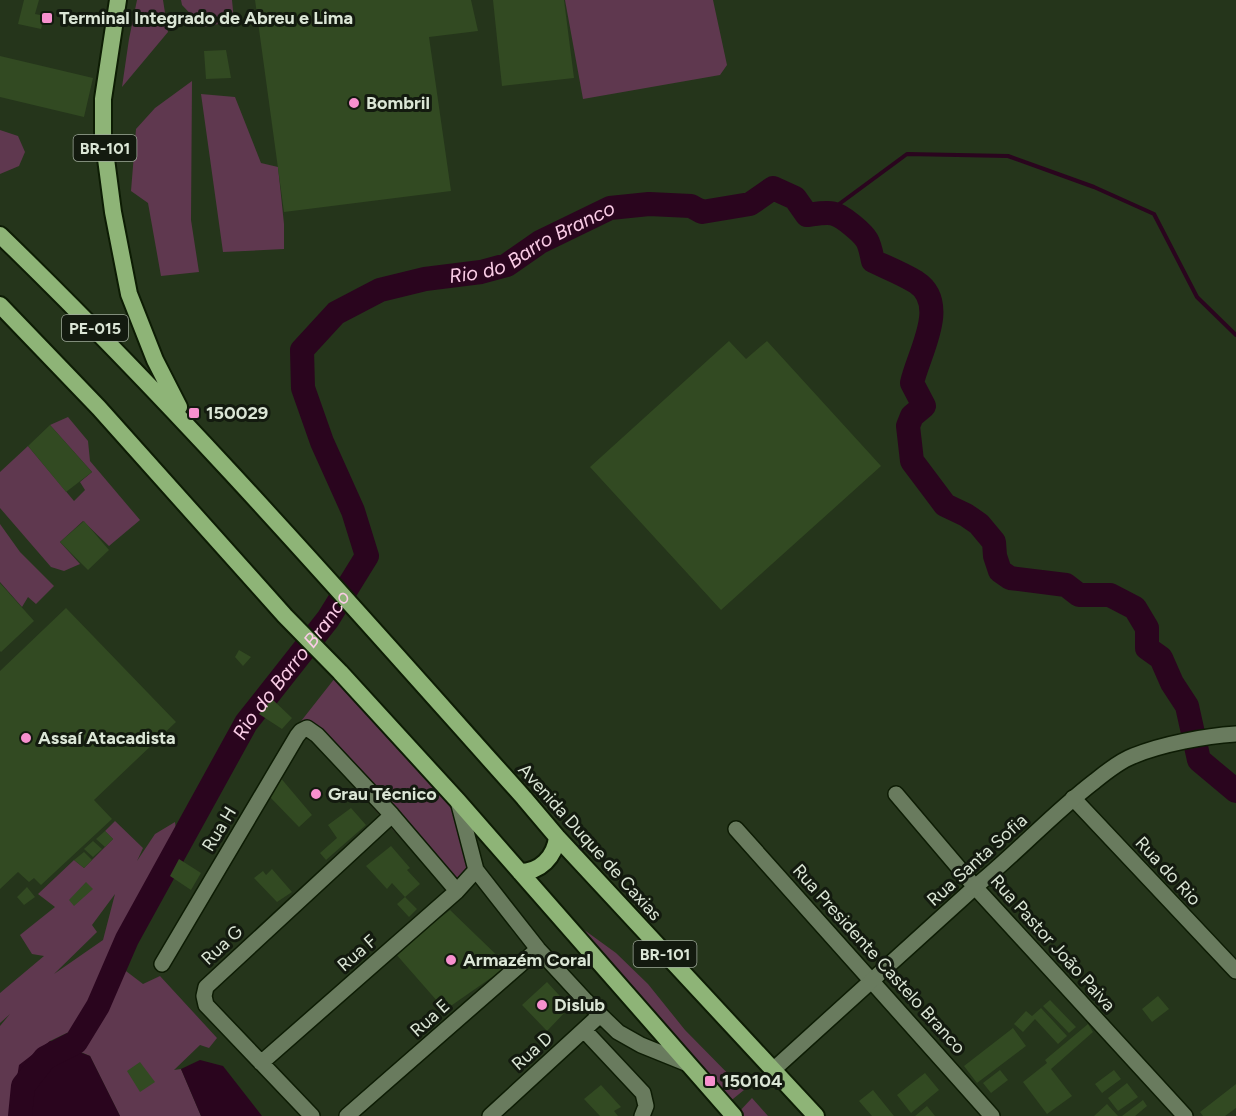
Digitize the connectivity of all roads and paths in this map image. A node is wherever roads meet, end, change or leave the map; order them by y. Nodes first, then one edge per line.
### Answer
1 (118, 0) edge
2 (0, 235) edge
3 (0, 304) edge
4 (188, 424) junction
5 (1230, 735) edge
6 (896, 794) dead end
7 (1072, 798) junction
8 (459, 801) junction
9 (392, 815) junction
10 (736, 829) dead end
11 (557, 837) junction
12 (476, 870) junction
13 (520, 872) junction
14 (975, 887) junction
15 (457, 891) junction
16 (538, 949) junction
17 (162, 963) dead end
18 (1236, 971) edge
19 (873, 981) junction
20 (600, 1014) junction
21 (584, 1030) junction
22 (261, 1063) junction
23 (688, 1064) junction
24 (773, 1070) junction
25 (312, 1116) edge
26 (347, 1116) edge
27 (490, 1116) edge
28 (642, 1116) edge
29 (734, 1116) edge
30 (816, 1116) edge
31 (992, 1116) edge
32 (1185, 1116) edge

1 - 4 highway, BR-101
2 - 4 highway, PE-015
3 - 8 highway, BR-101
4 - 11 highway, Avenida Duque de Caxias / BR-101
5 - 7 street, Rua Santa Sofia
6 - 14 street, Rua Pastor João Paiva
7 - 14 street, Rua Santa Sofia
7 - 18 street, Rua do Rio
8 - 12 street, BR-101
8 - 13 highway, BR-101
9 - 15 street
9 - 17 street, Rua H
9 - 22 street, Rua G
10 - 19 street, Rua Presidente Castelo Branco
11 - 13 highway
11 - 24 highway, Avenida Duque de Caxias / BR-101
12 - 15 street, Rua F
12 - 16 street, BR-101
13 - 23 highway, BR-101
14 - 19 street, Rua Santa Sofia
14 - 32 street, Rua Pastor João Paiva
15 - 22 street, Rua F
16 - 20 street, BR-101
16 - 26 street, Rua E
19 - 24 street, Rua Santa Sofia
19 - 31 street, Rua Presidente Castelo Branco
20 - 21 street, Rua D
20 - 23 street, BR-101
21 - 27 street, Rua D
21 - 28 street
22 - 25 street, Rua G
23 - 29 highway, BR-101
24 - 30 highway, Avenida Duque de Caxias / BR-101

